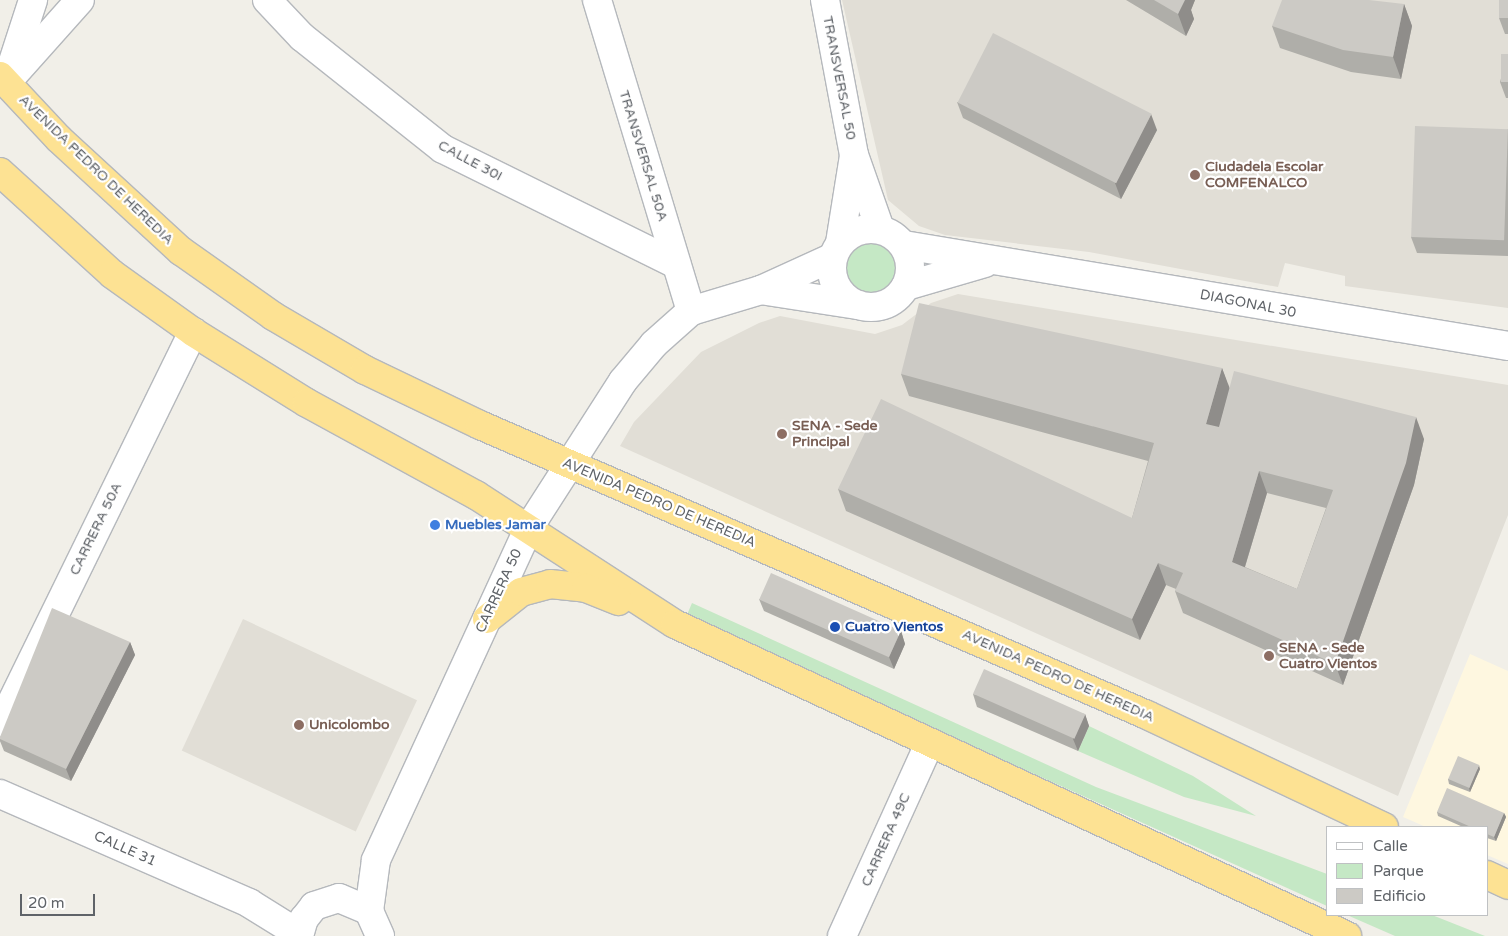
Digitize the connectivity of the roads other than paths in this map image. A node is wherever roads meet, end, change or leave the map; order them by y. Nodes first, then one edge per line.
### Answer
1 (33, 0) edge
2 (80, 0) edge
3 (267, 0) edge
4 (597, 0) edge
5 (825, 0) edge
6 (3, 79) edge
7 (854, 155) junction
8 (0, 172) edge
9 (880, 229) junction
10 (904, 246) junction
11 (836, 250) junction
12 (989, 262) junction
13 (676, 264) junction
14 (906, 286) junction
15 (761, 290) junction
16 (858, 305) junction
17 (691, 311) junction
18 (193, 332) junction
19 (1508, 346) edge
20 (568, 464) junction
21 (528, 529) junction
22 (487, 619) junction
23 (675, 624) junction
24 (0, 726) edge
25 (929, 744) junction
26 (0, 794) edge
27 (1382, 826) edge
28 (376, 860) junction
29 (1488, 875) edge
30 (1508, 885) edge
31 (250, 903) junction
32 (321, 903) junction
33 (369, 910) junction
34 (1311, 929) edge
35 (299, 935) edge
36 (380, 936) edge
37 (842, 936) edge
38 (1347, 936) edge

1 - 6 street
2 - 6 street
3 - 13 street, CALLE 30I
4 - 13 street, TRANSVERSAL 50A
5 - 7 street, TRANSVERSAL 50
6 - 20 highway, AVENIDA PEDRO DE HEREDIA
7 - 9 street, TRANSVERSAL 50
7 - 11 street, TRANSVERSAL 50
8 - 18 highway
9 - 10 street
9 - 11 street
10 - 12 street, DIAGONAL 30
10 - 14 street
11 - 15 street, CARRERA 50
11 - 16 street
12 - 14 street, DIAGONAL 30
12 - 19 street, DIAGONAL 30
13 - 17 street, TRANSVERSAL 50A
14 - 16 street
15 - 16 street, CARRERA 50
15 - 17 street, CARRERA 50
17 - 20 street, CARRERA 50
18 - 21 highway
18 - 24 street, CARRERA 50A
20 - 21 street, CARRERA 50
20 - 27 highway, AVENIDA PEDRO DE HEREDIA
21 - 22 street, CARRERA 50
21 - 23 highway
22 - 23 highway
22 - 28 street, CARRERA 50
23 - 25 highway
25 - 34 highway
25 - 37 street, CARRERA 49C
26 - 31 street, CALLE 31
28 - 32 street, CARRERA 50
28 - 33 street, CARRERA 50
29 - 30 highway
31 - 32 street, CALLE 31
31 - 35 street, CALLE 31
32 - 33 street, CALLE 31
32 - 35 street
33 - 36 street
34 - 38 highway

